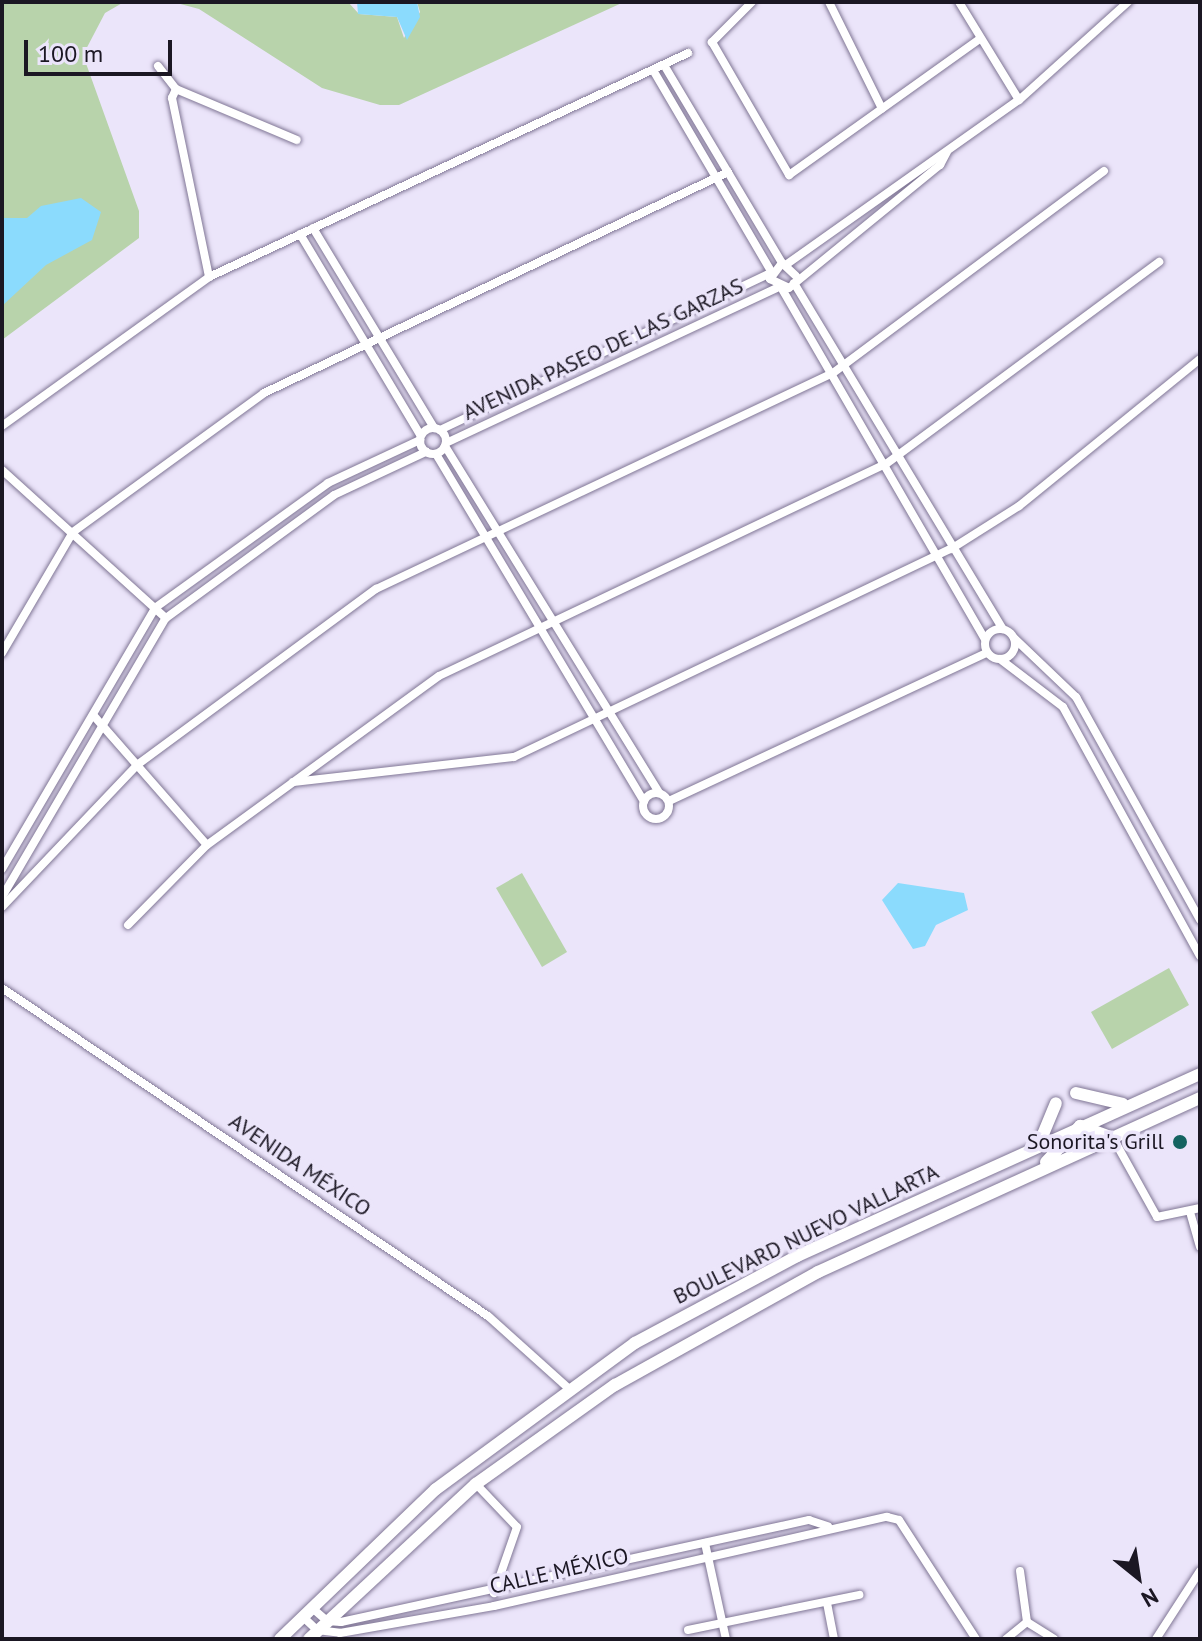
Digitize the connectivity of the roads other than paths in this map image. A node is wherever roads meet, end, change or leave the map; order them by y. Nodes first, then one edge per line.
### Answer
1 (752, 2) edge
2 (829, 2) edge
3 (959, 2) edge
4 (1128, 2) edge
5 (978, 40) junction
6 (688, 53) dead end
7 (664, 65) junction
8 (158, 66) dead end
9 (653, 70) junction
10 (176, 89) junction
11 (1019, 100) junction
12 (882, 109) junction
13 (297, 140) dead end
14 (947, 152) junction
15 (1104, 171) dead end
16 (728, 172) junction
17 (717, 179) junction
18 (313, 228) junction
19 (300, 234) junction
20 (1159, 262) dead end
21 (784, 263) junction
22 (771, 272) junction
23 (209, 277) junction
24 (795, 279) junction
25 (779, 288) junction
26 (379, 337) junction
27 (366, 345) junction
28 (1200, 359) edge
29 (844, 367) junction
30 (833, 373) junction
31 (2, 426) edge
32 (437, 429) junction
33 (420, 438) junction
34 (446, 444) junction
35 (431, 453) junction
36 (897, 458) junction
37 (886, 464) junction
38 (2, 470) edge
39 (497, 531) junction
40 (73, 532) junction
41 (486, 537) junction
42 (951, 549) junction
43 (940, 555) junction
44 (155, 608) junction
45 (166, 618) junction
46 (552, 622) junction
47 (542, 627) junction
48 (1003, 629) junction
49 (1014, 638) junction
50 (985, 639) junction
51 (2, 653) edge
52 (987, 653) junction
53 (1000, 659) junction
54 (1076, 697) junction
55 (1063, 707) junction
56 (607, 712) junction
57 (94, 716) junction
58 (597, 717) junction
59 (103, 726) junction
60 (137, 765) junction
61 (291, 783) junction
62 (659, 793) junction
63 (669, 801) junction
64 (644, 802) junction
65 (1148, 827) junction
66 (1134, 835) junction
67 (207, 845) junction
68 (2, 869) edge
69 (16, 873) junction
70 (29, 881) junction
71 (2, 897) edge
72 (2, 907) edge
73 (1200, 920) edge
74 (128, 925) dead end
75 (1200, 956) edge
76 (2, 988) edge
77 (1200, 1074) edge
78 (1076, 1093) dead end
79 (1200, 1098) edge
80 (1056, 1103) dead end
81 (1126, 1105) junction
82 (1100, 1117) junction
83 (1080, 1126) junction
84 (1108, 1136) junction
85 (1037, 1146) junction
86 (1024, 1177) junction
87 (1200, 1208) edge
88 (1190, 1212) junction
89 (1200, 1247) edge
90 (567, 1387) junction
91 (476, 1484) junction
92 (828, 1526) junction
93 (705, 1543) junction
94 (707, 1556) junction
95 (1020, 1571) dead end
96 (1200, 1571) edge
97 (494, 1593) junction
98 (859, 1595) dead end
99 (827, 1603) junction
100 (306, 1612) junction
101 (1027, 1622) junction
102 (723, 1623) junction
103 (318, 1630) edge
104 (688, 1630) dead end
105 (280, 1639) edge
106 (726, 1639) edge
107 (834, 1639) edge
108 (976, 1639) edge
109 (1006, 1639) edge
110 (1054, 1639) edge
111 (1156, 1639) edge

1 - 12 street
2 - 12 street
3 - 5 street
4 - 11 street
5 - 11 street
5 - 12 street
6 - 7 street
7 - 9 street
7 - 16 street
8 - 10 street
9 - 17 street
9 - 18 street
10 - 13 street
10 - 23 street
11 - 14 street
14 - 21 street
14 - 24 street
15 - 29 street
16 - 17 street
16 - 21 street
17 - 22 street
17 - 26 street
18 - 19 street
18 - 26 street
19 - 23 street
19 - 27 street
20 - 36 street
21 - 22 street, AVENIDA PASEO DE LAS GARZAS
21 - 24 street
22 - 25 street
22 - 32 street, AVENIDA PASEO DE LAS GARZAS
23 - 31 street
24 - 25 street, AVENIDA PASEO DE LAS GARZAS
24 - 29 street
25 - 30 street
25 - 34 street, AVENIDA PASEO DE LAS GARZAS
26 - 27 street
26 - 32 street
27 - 33 street
27 - 40 street
28 - 42 street
29 - 30 street
29 - 36 street
30 - 37 street
30 - 39 street
32 - 33 street, AVENIDA PASEO DE LAS GARZAS
32 - 34 street
33 - 35 street
33 - 44 street
34 - 35 street, AVENIDA PASEO DE LAS GARZAS
34 - 39 street
35 - 41 street
35 - 45 street
36 - 37 street
36 - 42 street
37 - 43 street
37 - 46 street
38 - 40 street
39 - 41 street
39 - 46 street
40 - 44 street
40 - 51 street
41 - 47 street
41 - 60 street
42 - 43 street
42 - 48 street
43 - 50 street
43 - 56 street
44 - 45 street
44 - 57 street
45 - 59 street
46 - 47 street
46 - 56 street
47 - 58 street
47 - 61 street
48 - 49 street
48 - 50 street
49 - 53 street
49 - 54 street
50 - 52 street
52 - 53 street
52 - 63 street
53 - 55 street
54 - 55 street
54 - 65 street
55 - 66 street
56 - 58 street
56 - 62 street
57 - 59 street
57 - 68 street
58 - 61 street
58 - 64 street
59 - 60 street
59 - 69 street
60 - 67 street
60 - 70 street
61 - 67 street
62 - 63 street
62 - 64 street
63 - 64 street
65 - 66 street
65 - 73 street
66 - 75 street
67 - 74 street
69 - 70 street
69 - 71 street
70 - 72 street
76 - 90 street, AVENIDA MÉXICO
77 - 81 main road, BOULEVARD NUEVO VALLARTA
78 - 81 main road
79 - 84 main road, BOULEVARD NUEVO VALLARTA
80 - 85 main road
81 - 82 main road, BOULEVARD NUEVO VALLARTA
82 - 83 main road, BOULEVARD NUEVO VALLARTA
82 - 84 main road
83 - 84 main road
83 - 85 main road, BOULEVARD NUEVO VALLARTA
83 - 86 main road
84 - 86 main road, BOULEVARD NUEVO VALLARTA
84 - 88 street
85 - 90 main road, BOULEVARD NUEVO VALLARTA
86 - 91 main road, BOULEVARD NUEVO VALLARTA
87 - 88 street
88 - 89 street
90 - 100 main road, BOULEVARD NUEVO VALLARTA
91 - 97 street
91 - 103 main road, BOULEVARD NUEVO VALLARTA
92 - 93 street, CALLE MÉXICO
92 - 94 street, CALLE MÉXICO
92 - 108 street, CALLE MÉXICO
93 - 94 street
93 - 97 street, CALLE MÉXICO
94 - 102 street
94 - 103 street, CALLE MÉXICO
95 - 101 street
96 - 111 street
97 - 103 street, CALLE MÉXICO
98 - 99 street
99 - 102 street
99 - 107 street
100 - 103 street
100 - 105 main road, BOULEVARD NUEVO VALLARTA
101 - 109 street
101 - 110 street
102 - 104 street
102 - 106 street

